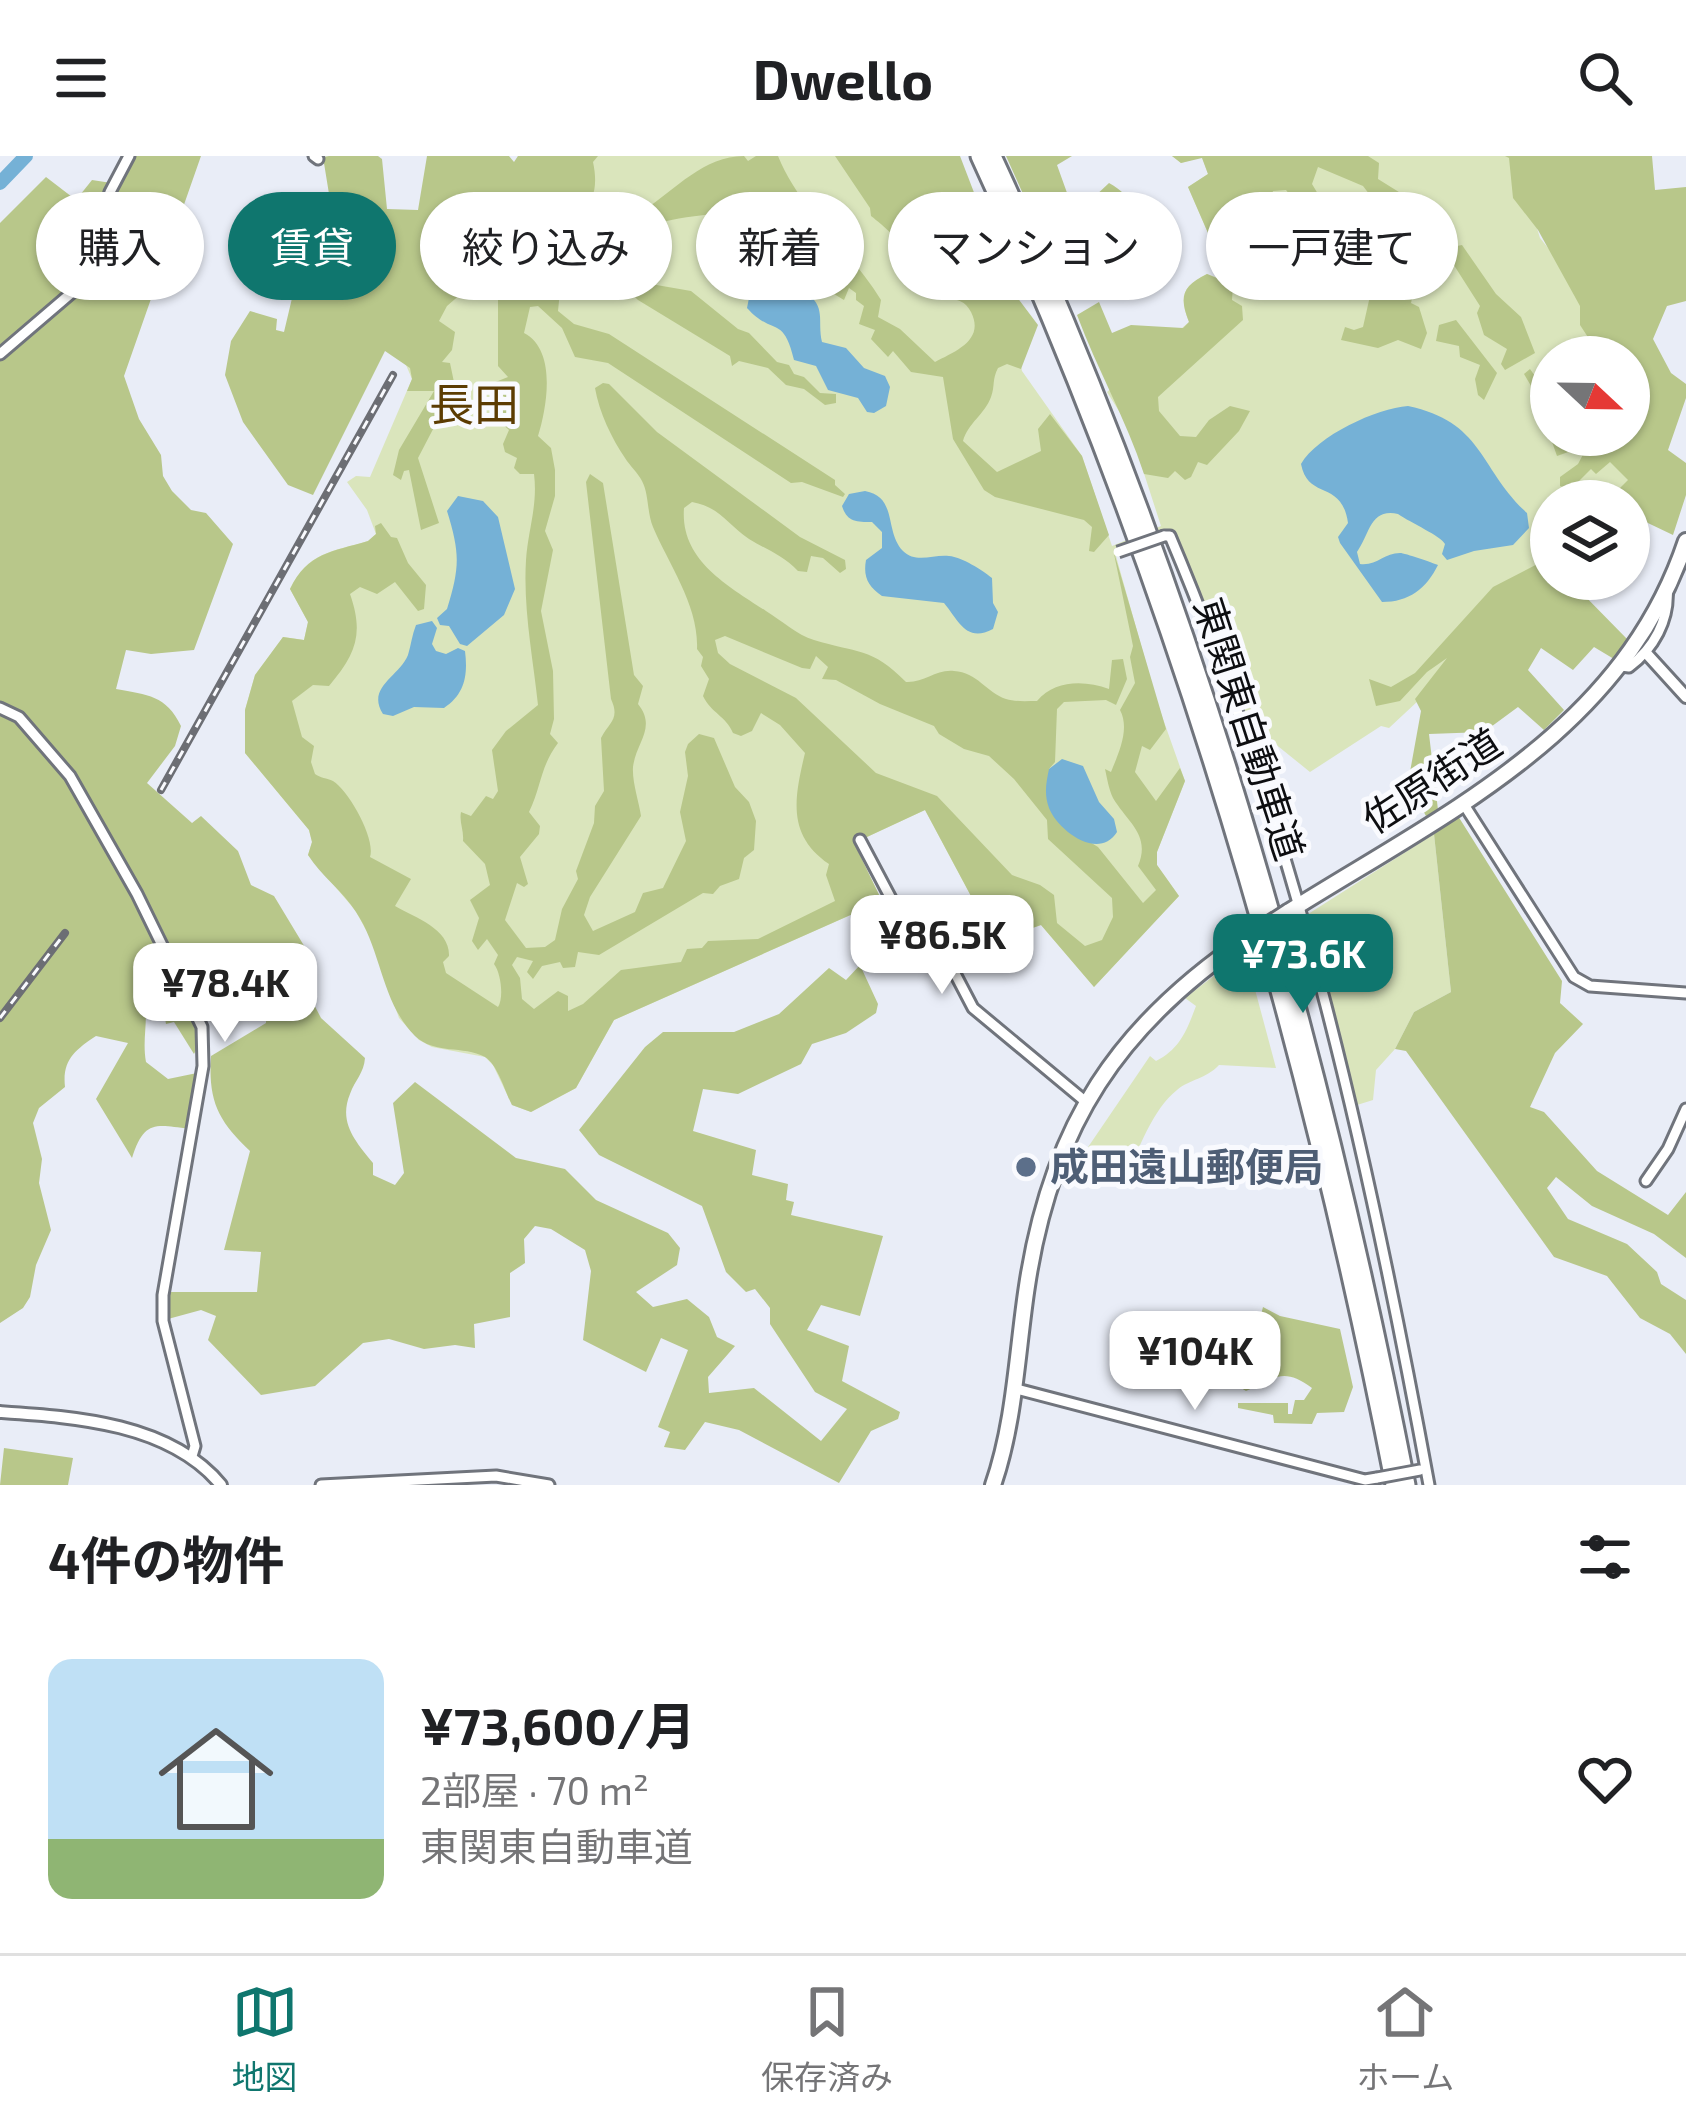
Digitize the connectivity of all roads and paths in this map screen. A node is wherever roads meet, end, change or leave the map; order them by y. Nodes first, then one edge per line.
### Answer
1 (129, 156) edge
2 (979, 156) edge
3 (993, 156) edge
4 (0, 354) edge
5 (1686, 541) edge
6 (1118, 552) dead end
7 (1667, 588) junction
8 (1646, 654) junction
9 (1621, 666) junction
10 (1686, 697) edge
11 (0, 708) edge
12 (1462, 802) junction
13 (860, 840) dead end
14 (1292, 909) junction
15 (1686, 993) edge
16 (1086, 1102) junction
17 (1686, 1109) edge
18 (1646, 1181) dead end
19 (1013, 1388) junction
20 (0, 1412) edge
21 (192, 1456) junction
22 (1423, 1469) junction
23 (221, 1485) edge
24 (321, 1485) edge
25 (549, 1485) edge
26 (993, 1485) edge
27 (1394, 1485) edge
28 (1407, 1485) edge
29 (1429, 1485) edge

1 - 4 street
2 - 27 highway, 東関東自動車道
3 - 28 highway, 東関東自動車道
5 - 7 highway, 佐原街道
6 - 14 street, bridge
7 - 8 street
7 - 9 highway, 佐原街道
8 - 9 street
8 - 10 street
9 - 12 highway, 佐原街道
11 - 21 street
12 - 14 highway, 佐原街道
12 - 15 street
13 - 16 street
14 - 16 highway, 佐原街道, bridge
14 - 22 street
16 - 19 highway, 佐原街道
17 - 18 street
19 - 22 street, bridge
19 - 26 highway, 佐原街道
20 - 21 street
21 - 23 street
22 - 29 street
24 - 25 street

